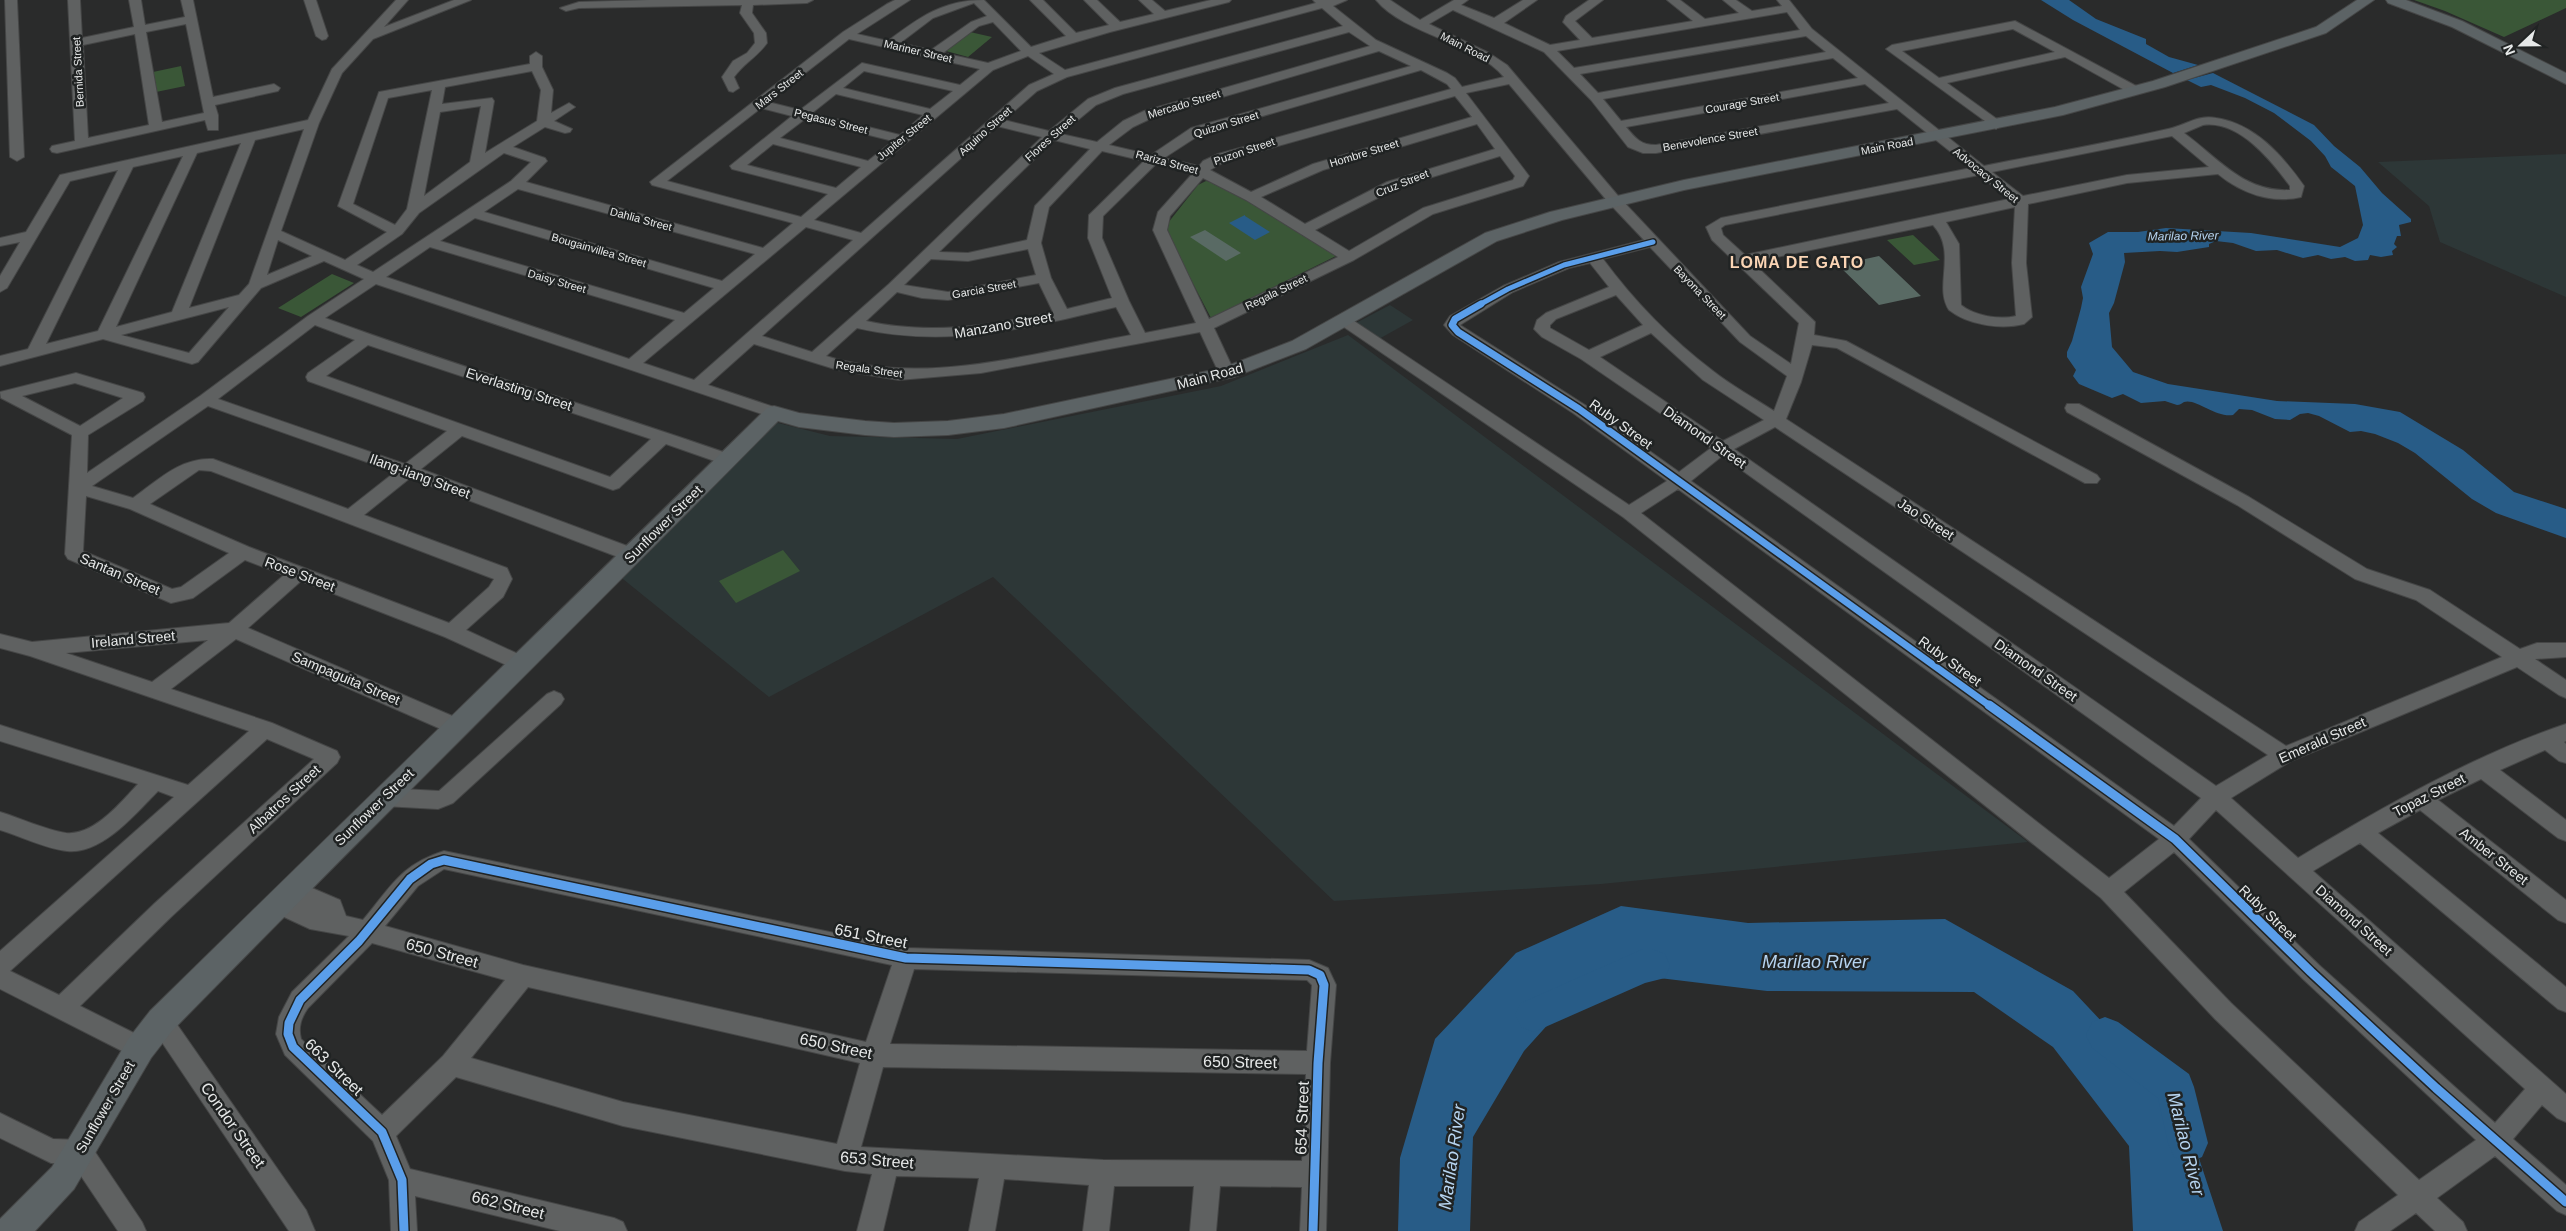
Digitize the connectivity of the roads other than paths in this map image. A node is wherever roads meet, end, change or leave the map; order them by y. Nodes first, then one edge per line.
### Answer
1 (11, 0) edge
2 (74, 0) edge
3 (135, 0) edge
4 (187, 0) edge
5 (310, 0) edge
6 (402, 0) edge
7 (464, 0) edge
8 (808, 0) edge
9 (873, 0) edge
10 (904, 0) edge
11 (972, 0) edge
12 (976, 0) edge
13 (1036, 0) edge
14 (1090, 0) edge
15 (1145, 0) edge
16 (1225, 0) edge
17 (1341, 0) edge
18 (1382, 0) edge
19 (1531, 0) edge
20 (1597, 0) edge
21 (1674, 0) edge
22 (1730, 0) edge
23 (2368, 0) edge
24 (2392, 0) edge
25 (663, 1) edge
26 (705, 1) edge
27 (580, 2) edge
28 (624, 2) edge
29 (748, 2) junction
30 (1206, 2) edge
31 (1321, 2) edge
32 (1458, 3) edge
33 (1787, 4) edge
34 (891, 6) junction
35 (566, 8) dead end
36 (1748, 14) junction
37 (1162, 15) junction
38 (994, 18) junction
39 (191, 19) junction
40 (1701, 22) junction
41 (1495, 23) junction
42 (1420, 25) junction
43 (1117, 26) junction
44 (1349, 28) junction
45 (140, 30) junction
46 (1808, 32) junction
47 (847, 35) junction
48 (322, 36) dead end
49 (1073, 38) junction
50 (364, 39) junction
51 (1589, 42) junction
52 (76, 43) junction
53 (890, 45) junction
54 (1381, 48) junction
55 (1548, 49) junction
56 (1028, 51) junction
57 (1834, 54) junction
58 (2066, 54) junction
59 (933, 55) junction
60 (14, 58) junction
61 (0, 62) edge
62 (1423, 66) junction
63 (990, 68) junction
64 (1572, 72) junction
65 (1063, 74) junction
66 (2566, 78) edge
67 (1514, 79) junction
68 (1866, 80) junction
69 (1937, 82) junction
70 (439, 85) junction
71 (274, 88) dead end
72 (733, 88) dead end
73 (963, 89) junction
74 (834, 90) junction
75 (1458, 90) junction
76 (2134, 90) junction
77 (1595, 97) junction
78 (760, 104) junction
79 (1898, 105) junction
80 (569, 107) dead end
81 (435, 110) junction
82 (803, 114) junction
83 (933, 114) junction
84 (211, 115) junction
85 (1480, 118) junction
86 (544, 122) junction
87 (995, 122) junction
88 (313, 123) junction
89 (1618, 125) junction
90 (1996, 125) junction
91 (156, 127) junction
92 (565, 129) dead end
93 (2174, 132) junction
94 (1052, 134) junction
95 (1938, 136) junction
96 (250, 137) junction
97 (902, 139) junction
98 (771, 140) junction
99 (82, 143) junction
100 (1100, 146) junction
101 (56, 148) dead end
102 (504, 148) junction
103 (192, 150) junction
104 (1504, 151) junction
105 (1155, 158) junction
106 (0, 161) edge
107 (128, 164) junction
108 (476, 164) junction
109 (870, 166) junction
110 (2220, 170) junction
111 (1201, 171) junction
112 (1980, 171) junction
113 (657, 182) joint
114 (516, 184) junction
115 (837, 192) junction
116 (1251, 196) junction
117 (1614, 200) junction
118 (2021, 202) junction
119 (414, 210) junction
120 (472, 213) junction
121 (1936, 219) junction
122 (805, 221) junction
123 (1306, 229) junction
124 (397, 231) junction
125 (273, 233) junction
126 (31, 235) junction
127 (864, 238) junction
128 (0, 242) edge
129 (427, 242) junction
130 (1653, 242) junction
131 (1034, 243) junction
132 (767, 253) junction
133 (928, 254) junction
134 (323, 256) junction
135 (1593, 256) junction
136 (1349, 257) junction
137 (1742, 260) junction
138 (346, 266) junction
139 (374, 278) junction
140 (1044, 278) junction
141 (256, 285) junction
142 (726, 287) junction
143 (894, 287) junction
144 (0, 288) edge
145 (1617, 289) junction
146 (246, 298) junction
147 (1121, 301) junction
148 (1062, 315) junction
149 (178, 316) junction
150 (313, 319) junction
151 (687, 320) junction
152 (1343, 320) junction
153 (855, 323) junction
154 (1206, 326) junction
155 (1654, 326) junction
156 (104, 335) junction
157 (751, 338) junction
158 (1140, 338) junction
159 (366, 339) junction
160 (1805, 339) junction
161 (34, 352) junction
162 (1587, 356) junction
163 (814, 359) junction
164 (0, 361) edge
165 (631, 365) junction
166 (1227, 373) junction
167 (1795, 374) junction
168 (697, 386) junction
169 (4, 392) edge
170 (206, 400) junction
171 (2073, 408) dead end
172 (774, 413) junction
173 (1776, 420) junction
174 (460, 429) junction
175 (80, 433) junction
176 (663, 436) junction
177 (1722, 448) junction
178 (726, 459) junction
179 (408, 471) junction
180 (2091, 479) dead end
181 (1679, 481) junction
182 (77, 488) junction
183 (136, 506) junction
184 (1629, 513) junction
185 (349, 518) junction
186 (243, 552) junction
187 (632, 555) junction
188 (298, 573) junction
189 (234, 630) junction
190 (452, 632) junction
191 (0, 641) edge
192 (32, 649) junction
193 (2566, 650) edge
194 (2528, 653) junction
195 (522, 664) junction
196 (2566, 690) edge
197 (155, 692) junction
198 (554, 699) dead end
199 (458, 727) junction
200 (265, 729) junction
201 (2566, 732) edge
202 (0, 733) edge
203 (2546, 740) junction
204 (2284, 755) junction
205 (2566, 755) edge
206 (2482, 768) junction
207 (155, 781) junction
208 (191, 794) junction
209 (384, 797) junction
210 (2215, 797) junction
211 (2421, 799) junction
212 (0, 821) edge
213 (2360, 831) junction
214 (2566, 832) edge
215 (2175, 839) junction
216 (2298, 870) junction
217 (2109, 891) junction
218 (284, 896) junction
219 (2566, 913) edge
220 (367, 932) junction
221 (906, 958) junction
222 (0, 965) edge
223 (523, 975) junction
224 (0, 978) edge
225 (2566, 1001) edge
226 (61, 1009) junction
227 (161, 1022) junction
228 (140, 1048) junction
229 (874, 1055) junction
230 (1318, 1063) junction
231 (452, 1064) junction
232 (2541, 1088) junction
233 (2566, 1110) edge
234 (0, 1125) edge
235 (382, 1132) junction
236 (2496, 1141) junction
237 (80, 1152) junction
238 (845, 1158) junction
239 (887, 1163) junction
240 (994, 1166) junction
241 (1104, 1173) junction
242 (1208, 1173) junction
243 (1314, 1174) junction
244 (402, 1180) junction
245 (2418, 1197) junction
246 (2566, 1202) edge
247 (295, 1227) edge
248 (12, 1231) edge
249 (133, 1231) edge
250 (404, 1231) edge
251 (614, 1231) edge
252 (870, 1231) edge
253 (982, 1231) edge
254 (1096, 1231) edge
255 (1203, 1231) edge
256 (1313, 1231) edge
257 (2368, 1231) edge
258 (2454, 1231) edge

1 - 60 street
2 - 52 street, Bernida Street
3 - 45 street
4 - 39 street
5 - 48 street
6 - 50 street
7 - 50 street
8 - 29 street
9 - 34 street
10 - 34 street, Mars Street
11 - 53 street
12 - 38 street
13 - 49 street
14 - 43 street
15 - 37 street
16 - 30 street, Jupiter Street
17 - 31 street, Aquino Street
18 - 42 street, Main Road
19 - 41 street
20 - 51 street
21 - 40 street
22 - 36 street
23 - 76 main road, Main Road
24 - 66 main road
25 - 26 street
25 - 28 street
26 - 29 street
27 - 28 street
27 - 35 street
29 - 72 street
30 - 37 street, Jupiter Street
31 - 44 street, Regala Street
31 - 65 street, Aquino Street
32 - 41 street, Benevolence Street
32 - 42 street
33 - 36 street
33 - 46 street, Advocacy Street
34 - 47 street, Mars Street
36 - 40 street
37 - 43 street, Jupiter Street
38 - 56 street
38 - 59 street
39 - 45 street
39 - 84 street
40 - 51 street
41 - 55 street, Benevolence Street
42 - 67 street, Main Road
43 - 49 street, Jupiter Street
44 - 54 street, Regala Street
44 - 94 street, Flores Street
45 - 52 street
45 - 91 street
46 - 57 street, Advocacy Street
46 - 64 street
47 - 53 street, Mariner Street
47 - 78 street, Mars Street
49 - 56 street, Jupiter Street
50 - 88 street
51 - 55 street
52 - 99 street, Bernida Street
53 - 59 street, Mariner Street
54 - 62 street, Regala Street
54 - 100 street, Mercado Street
55 - 64 street, Benevolence Street
56 - 63 street, Jupiter Street
56 - 65 street
57 - 68 street, Advocacy Street
57 - 77 street
58 - 69 street
58 - 69 street
58 - 76 street
59 - 63 street, Mariner Street
60 - 61 street
60 - 106 street
62 - 75 street, Regala Street
62 - 105 street, Quizon Street
63 - 73 street, Jupiter Street
64 - 77 street, Benevolence Street
65 - 87 street, Aquino Street
67 - 75 street, Puzon Street
67 - 117 street, Main Road
68 - 79 street, Advocacy Street
68 - 89 street, Courage Street
69 - 90 street
70 - 81 street
70 - 86 street
70 - 124 street
71 - 84 street
73 - 74 street
73 - 83 street, Jupiter Street
74 - 82 street
74 - 83 street
75 - 85 street, Regala Street
75 - 111 street, Puzon Street
76 - 90 main road, Main Road
77 - 89 street, Benevolence Street
78 - 82 street, Pegasus Street
78 - 113 street, Mars Street
79 - 89 street, Benevolence Street
79 - 95 street, Advocacy Street
80 - 86 street
81 - 108 street
81 - 119 street
82 - 97 street, Pegasus Street
82 - 98 street
83 - 97 street, Jupiter Street
84 - 91 street
85 - 104 street, Regala Street
85 - 116 street, Hombre Street
86 - 92 street
86 - 102 street
87 - 94 street, Rariza Street
87 - 127 street, Aquino Street
88 - 96 street
88 - 125 street
90 - 95 main road, Main Road
91 - 99 street
93 - 110 street
93 - 110 street
93 - 112 street
94 - 100 street, Rariza Street
94 - 133 street, Flores Street
95 - 112 street, Advocacy Street
95 - 117 main road, Main Road
96 - 103 street
96 - 149 street
97 - 109 street, Jupiter Street
98 - 109 street
98 - 115 street
99 - 101 street
100 - 105 street, Rariza Street
100 - 131 street, Mercado Street
102 - 108 street
102 - 114 street
103 - 107 street
103 - 156 street
104 - 123 street, Cruz Street
104 - 136 street, Regala Street
105 - 111 street, Rariza Street
105 - 147 street, Quizon Street
107 - 126 street
107 - 161 street
108 - 119 street
109 - 115 street, Jupiter Street
110 - 118 street
111 - 116 street, Rariza Street
111 - 154 street, Puzon Street
112 - 118 street, Advocacy Street
112 - 137 street
113 - 122 street
114 - 120 street
114 - 132 street, Dahlia Street
115 - 122 street, Jupiter Street
116 - 123 street, Rariza Street
117 - 130 street, Bayona Street
117 - 152 main road, Main Road
118 - 121 street
118 - 121 street, Advocacy Street
119 - 124 street
120 - 129 street
120 - 142 street, Bougainvillea Street
121 - 137 street
122 - 127 street
122 - 132 street, Jupiter Street
123 - 136 street, Rariza Street
124 - 138 street
125 - 134 street
125 - 141 street
126 - 128 street
126 - 144 street
127 - 157 street, Aquino Street
129 - 139 street
129 - 151 street, Daisy Street
130 - 135 street, Ruby Street
130 - 167 street, Bayona Street
131 - 133 street
131 - 140 street, Mercado Street
132 - 142 street, Jupiter Street
133 - 143 street, Flores Street
134 - 138 street
134 - 141 street
135 - 145 street, Jao Street
135 - 181 street, Ruby Street
136 - 154 street, Regala Street
137 - 160 street
138 - 139 street
139 - 150 street
139 - 165 street
140 - 143 street, Garcia Street
140 - 148 street, Mercado Street
141 - 146 street
142 - 151 street, Jupiter Street
143 - 153 street, Flores Street
145 - 155 street, Jao Street
145 - 162 street, Diamond Street
146 - 149 street
146 - 156 street
147 - 148 street, Manzano Street
147 - 158 street, Quizon Street
148 - 153 street, Manzano Street
149 - 156 street
150 - 159 street, Everlasting Street
150 - 170 street
151 - 165 street, Jupiter Street
152 - 166 main road, Main Road
152 - 184 street
153 - 163 street, Flores Street
154 - 158 street, Regala Street
154 - 166 street, Puzon Street
155 - 162 street
155 - 173 street, Jao Street
156 - 161 street
157 - 163 street, Regala Street
157 - 168 street, Aquino Street
158 - 163 street, Regala Street
159 - 174 street
159 - 176 street, Everlasting Street
160 - 167 street
160 - 180 street
161 - 164 street
162 - 177 street, Diamond Street
165 - 168 street
166 - 172 main road, Main Road
167 - 173 street
168 - 172 street
169 - 175 street
169 - 175 street
170 - 179 street, Ilang-ilang Street
170 - 182 street
171 - 194 street
172 - 178 main road, Sunflower Street
173 - 177 street
173 - 204 street, Jao Street
174 - 176 street
174 - 179 street
175 - 182 street, Santan Street
176 - 178 street, Everlasting Street
177 - 181 street
177 - 210 street, Diamond Street
178 - 187 main road, Sunflower Street
179 - 185 street
179 - 187 street, Ilang-ilang Street
181 - 184 street
181 - 215 street, Ruby Street
182 - 183 street, Rose Street
182 - 186 street, Santan Street
183 - 185 street
183 - 186 street, Rose Street
184 - 217 street
185 - 190 street
186 - 188 street, Rose Street
187 - 195 main road, Sunflower Street
188 - 189 street
188 - 190 street, Rose Street
189 - 192 street, Ireland Street
189 - 197 street
189 - 199 street, Sampaguita Street
190 - 195 street, Rose Street
191 - 192 street
192 - 197 street
193 - 194 street
194 - 196 street
194 - 204 street, Emerald Street
195 - 199 main road, Sunflower Street
197 - 200 street
198 - 209 street
199 - 209 main road, Sunflower Street
200 - 208 street
200 - 226 street, Albatros Street
201 - 203 street, Topaz Street
202 - 207 street
203 - 205 street
203 - 206 street, Topaz Street
204 - 210 street, Emerald Street
206 - 211 street, Topaz Street
206 - 214 street
207 - 208 street
207 - 212 street
208 - 222 street
209 - 218 main road, Sunflower Street
210 - 215 street, Emerald Street
210 - 216 street, Diamond Street
211 - 213 street, Topaz Street
211 - 219 street, Amber Street
213 - 216 street, Topaz Street
213 - 225 street
215 - 217 street, Emerald Street
215 - 236 street, Ruby Street
216 - 232 street, Diamond Street
217 - 245 street
218 - 220 street, 650 Street
218 - 227 main road, Sunflower Street
220 - 221 street, 651 Street
220 - 223 street, 650 Street
220 - 235 street, 663 Street
221 - 229 street
221 - 230 street, 651 Street
223 - 229 street, 650 Street
223 - 231 street
224 - 226 street
226 - 228 street
227 - 228 main road, Sunflower Street
227 - 247 street, Condor Street
228 - 237 main road, Sunflower Street
229 - 230 street, 650 Street
229 - 238 street
230 - 243 street, 654 Street
231 - 235 street
231 - 238 street, 653 Street
232 - 233 street, Diamond Street
232 - 236 street
234 - 237 street
235 - 244 street, 663 Street
236 - 245 street
236 - 246 street, Ruby Street
237 - 248 main road, Sunflower Street
237 - 249 street
238 - 239 street, 653 Street
239 - 240 street, 653 Street
239 - 252 street
240 - 241 street, 653 Street
240 - 253 street
241 - 242 street, 653 Street
241 - 254 street
242 - 243 street, 653 Street
242 - 255 street
243 - 256 street, 654 Street
244 - 250 street
244 - 251 street, 662 Street
245 - 257 street
245 - 258 street

